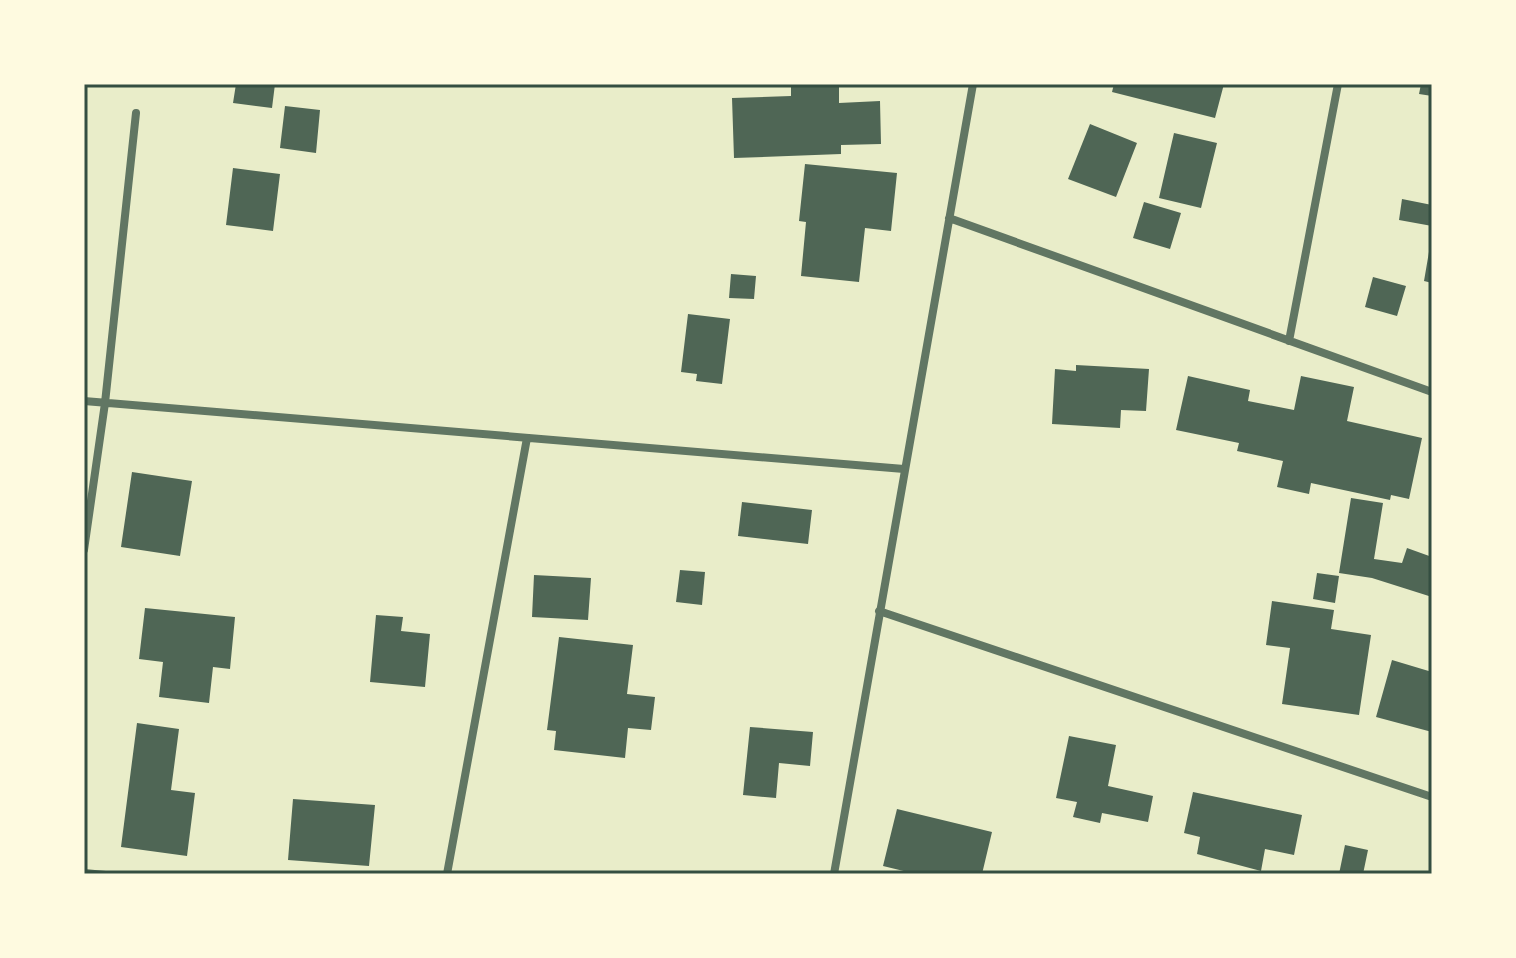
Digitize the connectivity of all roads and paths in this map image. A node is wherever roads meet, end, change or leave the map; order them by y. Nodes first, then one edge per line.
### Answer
1 (973, 84) edge
2 (1338, 84) edge
3 (136, 113) dead end
4 (949, 218) junction
5 (1289, 341) junction
6 (1432, 392) edge
7 (84, 401) edge
8 (105, 403) junction
9 (527, 438) junction
10 (904, 469) junction
11 (84, 550) edge
12 (879, 611) junction
13 (1432, 797) edge
14 (447, 874) edge
15 (834, 874) edge

1 - 4 street
2 - 5 street
3 - 8 street
4 - 5 street
4 - 10 street
5 - 6 street
7 - 8 street
8 - 9 street
8 - 11 street
9 - 10 street
9 - 14 street
10 - 12 street
12 - 13 street
12 - 15 street

